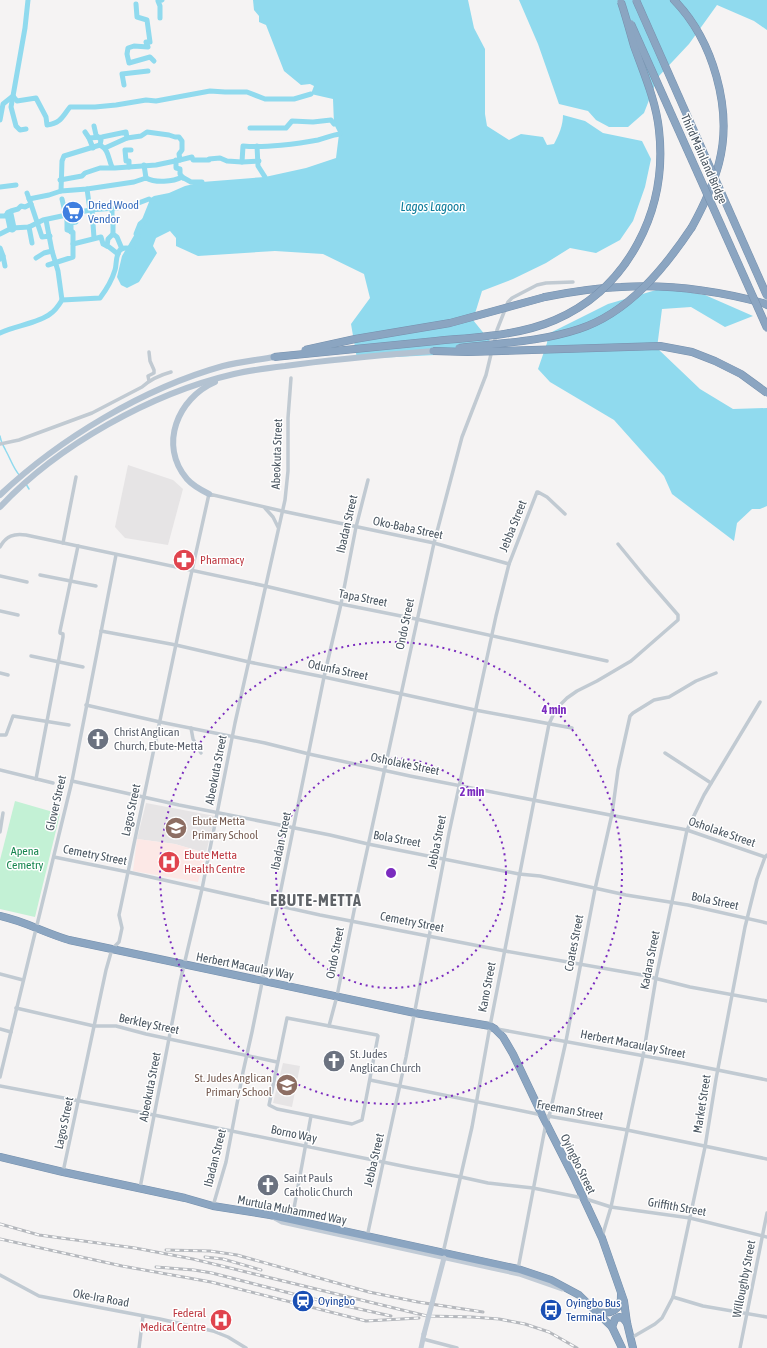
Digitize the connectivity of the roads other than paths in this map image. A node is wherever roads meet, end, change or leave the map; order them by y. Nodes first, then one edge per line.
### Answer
1 (636, 0) edge
2 (674, 0) edge
3 (621, 1) edge
4 (573, 282) dead end
5 (767, 296) edge
6 (767, 305) edge
7 (767, 328) edge
8 (433, 350) junction
9 (149, 352) dead end
10 (274, 357) junction
11 (171, 372) dead end
12 (236, 374) junction
13 (291, 378) dead end
14 (149, 381) junction
15 (767, 393) edge
16 (0, 444) edge
17 (76, 477) dead end
18 (368, 480) dead end
19 (2, 494) edge
20 (209, 494) junction
21 (0, 507) edge
22 (264, 507) junction
23 (282, 511) junction
24 (565, 514) dead end
25 (356, 527) junction
26 (278, 528) junction
27 (63, 543) junction
28 (434, 543) junction
29 (618, 544) dead end
30 (78, 546) junction
31 (0, 547) edge
32 (116, 554) junction
33 (509, 564) junction
34 (192, 571) junction
35 (40, 575) dead end
36 (0, 576) edge
37 (70, 580) junction
38 (27, 582) dead end
39 (96, 586) dead end
40 (265, 586) junction
41 (341, 604) junction
42 (0, 610) edge
43 (18, 615) dead end
44 (416, 619) junction
45 (101, 630) junction
46 (492, 636) junction
47 (176, 645) junction
48 (31, 656) dead end
49 (606, 661) dead end
50 (57, 662) junction
51 (249, 662) junction
52 (83, 667) dead end
53 (716, 672) dead end
54 (0, 673) edge
55 (8, 675) dead end
56 (324, 677) junction
57 (400, 693) junction
58 (760, 702) dead end
59 (86, 705) junction
60 (475, 710) junction
61 (47, 722) junction
62 (160, 722) junction
63 (549, 724) junction
64 (69, 725) dead end
65 (191, 728) junction
66 (572, 728) dead end
67 (0, 735) edge
68 (233, 736) junction
69 (201, 753) dead end
70 (665, 753) dead end
71 (309, 754) junction
72 (384, 769) junction
73 (0, 770) edge
74 (36, 779) junction
75 (72, 781) junction
76 (53, 783) dead end
77 (711, 783) junction
78 (459, 786) junction
79 (144, 797) junction
80 (534, 801) junction
81 (218, 812) junction
82 (4, 813) dead end
83 (612, 814) junction
84 (293, 828) junction
85 (687, 830) junction
86 (0, 832) edge
87 (368, 844) junction
88 (766, 856) edge
89 (54, 857) junction
90 (445, 859) junction
91 (128, 872) junction
92 (520, 874) junction
93 (202, 889) junction
94 (595, 889) junction
95 (671, 902) junction
96 (278, 905) junction
97 (0, 916) edge
98 (747, 918) junction
99 (352, 920) junction
100 (767, 922) edge
101 (36, 928) junction
102 (430, 937) junction
103 (112, 948) junction
104 (505, 951) junction
105 (580, 964) junction
106 (184, 966) junction
107 (0, 974) edge
108 (656, 978) junction
109 (23, 980) junction
110 (262, 981) junction
111 (732, 994) junction
112 (337, 996) junction
113 (767, 1001) edge
114 (16, 1008) junction
115 (415, 1013) junction
116 (94, 1026) junction
117 (329, 1026) junction
118 (492, 1027) junction
119 (0, 1029) edge
120 (11, 1032) junction
121 (170, 1039) junction
122 (566, 1041) junction
123 (247, 1055) junction
124 (642, 1056) junction
125 (277, 1062) junction
126 (718, 1070) junction
127 (0, 1077) edge
128 (370, 1080) junction
129 (767, 1080) edge
130 (0, 1086) edge
131 (400, 1086) junction
132 (79, 1101) junction
133 (476, 1102) junction
134 (154, 1115) junction
135 (311, 1116) junction
136 (546, 1118) junction
137 (627, 1130) junction
138 (232, 1131) junction
139 (305, 1146) junction
140 (705, 1147) junction
141 (0, 1157) edge
142 (767, 1159) edge
143 (383, 1162) junction
144 (63, 1172) junction
145 (461, 1177) junction
146 (140, 1188) junction
147 (533, 1188) junction
148 (583, 1198) junction
149 (213, 1206) junction
150 (611, 1207) junction
151 (767, 1213) edge
152 (270, 1216) junction
153 (690, 1218) junction
154 (292, 1221) junction
155 (367, 1236) junction
156 (765, 1236) edge
157 (602, 1238) junction
158 (443, 1255) junction
159 (518, 1269) junction
160 (0, 1275) edge
161 (621, 1290) junction
162 (673, 1297) junction
163 (596, 1311) junction
164 (748, 1313) junction
165 (143, 1316) junction
166 (767, 1317) edge
167 (627, 1323) junction
168 (612, 1327) junction
169 (424, 1336) junction
170 (630, 1338) junction
171 (139, 1348) edge
172 (246, 1348) edge
173 (421, 1348) edge
174 (457, 1348) edge
175 (622, 1348) edge
176 (633, 1348) edge
177 (740, 1348) edge

1 - 5 highway, Third Mainland Bridge, bridge
2 - 8 highway, bridge
3 - 7 highway, Third Mainland Bridge, bridge
3 - 10 highway, bridge
4 - 28 street, Ondo Street
6 - 10 highway, bridge
8 - 12 main road
8 - 15 highway, bridge
9 - 14 street
10 - 19 main road
11 - 14 street
12 - 20 main road
12 - 21 main road
13 - 23 street, Abeokuta Street
14 - 16 street
17 - 27 street
18 - 25 street, Ibadan Street
20 - 22 street, Oko-Baba Street
20 - 34 street, Lagos Street
22 - 23 street, Oko-Baba Street
22 - 26 street
23 - 25 street, Oko-Baba Street
23 - 26 street, Abeokuta Street
24 - 33 street, Jebba Street
25 - 28 street, Oko-Baba Street
25 - 41 street, Ibadan Street
26 - 40 street, Abeokuta Street
27 - 30 street, Tapa Street
27 - 31 street, Tapa Street
28 - 33 street, Oko-Baba Street
28 - 44 street, Ondo Street
29 - 63 street, Kano Street
30 - 32 street, Tapa Street
30 - 37 street
32 - 34 street, Tapa Street
32 - 45 street, Glover Street
33 - 46 street, Jebba Street
34 - 40 street, Tapa Street
34 - 47 street, Lagos Street
35 - 37 street
36 - 38 street
37 - 39 street
37 - 50 street
40 - 41 street, Tapa Street
40 - 51 street, Abeokuta Street
41 - 44 street, Tapa Street
41 - 56 street, Ibadan Street
42 - 43 street
44 - 46 street, Tapa Street
44 - 57 street, Ondo Street
45 - 47 street, Odunfa Street
45 - 59 street, Glover Street
46 - 49 street, Tapa Street
46 - 60 street, Jebba Street
47 - 51 street, Odunfa Street
47 - 62 street, Lagos Street
48 - 50 street
50 - 52 street
50 - 61 street
51 - 56 street, Odunfa Street
51 - 68 street, Abeokuta Street
53 - 83 street, Coates Street
54 - 55 street
56 - 57 street, Odunfa Street
56 - 71 street, Ibadan Street
57 - 60 street, Odunfa Street
57 - 72 street, Ondo Street
58 - 77 street, Kadara Street
59 - 62 street, Osholake Street
59 - 75 street, Glover Street
60 - 63 street, Odunfa Street
60 - 78 street, Jebba Street
61 - 64 street
61 - 67 street
61 - 74 street
62 - 65 street, Osholake Street
62 - 79 street, Lagos Street
63 - 66 street, Odunfa Street
63 - 80 street, Kano Street
65 - 68 street, Osholake Street
65 - 69 street
68 - 71 street, Osholake Street
68 - 81 street, Abeokuta Street
70 - 77 street
71 - 72 street, Osholake Street
71 - 84 street, Ibadan Street
72 - 78 street, Osholake Street
72 - 87 street, Ondo Street
73 - 74 street
74 - 76 street
75 - 79 street, Bola Street
75 - 89 street, Glover Street
77 - 85 street, Kadara Street
78 - 80 street, Osholake Street
78 - 90 street, Jebba Street
79 - 81 street, Bola Street
79 - 91 street, Lagos Street
80 - 83 street, Osholake Street
80 - 92 street, Kano Street
81 - 84 street, Bola Street
81 - 93 street, Abeokuta Street
82 - 86 street
83 - 85 street, Osholake Street
83 - 94 street, Coates Street
84 - 87 street, Bola Street
84 - 96 street, Ibadan Street
85 - 88 street, Osholake Street
85 - 95 street, Kadara Street
87 - 90 street, Bola Street
87 - 99 street, Ondo Street
88 - 98 street, Market Street
89 - 91 street, Cemetry Street
89 - 101 street, Glover Street
90 - 92 street, Bola Street
90 - 102 street, Jebba Street
91 - 93 street, Cemetry Street
91 - 103 street, Lagos Street
92 - 94 street, Bola Street
92 - 104 street, Kano Street
93 - 96 street, Cemetry Street
93 - 106 street, Abeokuta Street
94 - 95 street, Bola Street
94 - 105 street, Coates Street
95 - 98 street, Bola Street
95 - 108 street, Kadara Street
96 - 99 street, Cemetry Street
96 - 110 street, Ibadan Street
97 - 101 highway, Herbert Macaulay Way
98 - 100 street, Bola Street
98 - 111 street, Market Street
99 - 102 street, Cemetry Street
99 - 112 street, Ondo Street
101 - 103 highway, Herbert Macaulay Way
101 - 109 street, Glover Street
102 - 104 street, Cemetry Street
102 - 115 street, Jebba Street
103 - 106 highway, Herbert Macaulay Way
103 - 116 street, Lagos Street
104 - 105 street, Cemetry Street
104 - 118 street, Kano Street
105 - 108 street, Cemetry Street
105 - 122 street, Coates Street
106 - 110 highway, Herbert Macaulay Way
106 - 121 street, Abeokuta Street
107 - 109 street
108 - 111 street, Cemetry Street
108 - 124 street, Kadara Street
109 - 114 street, Glover Street
110 - 112 highway, Herbert Macaulay Way
110 - 123 street, Ibadan Street
111 - 113 street, Cemetry Street
111 - 126 street, Market Street
112 - 115 highway, Herbert Macaulay Way
112 - 117 street, Ondo Street
114 - 116 street, Berkley Street
114 - 120 street, Glover Street
115 - 118 highway, Herbert Macaulay Way
115 - 131 street, Jebba Street
116 - 121 street, Berkley Street
116 - 132 street, Lagos Street
117 - 125 street
117 - 128 street
118 - 122 street, Herbert Macaulay Street
118 - 133 street, Kano Street
118 - 136 highway, Oyingbo Street
119 - 120 street
120 - 127 street, Glover Street
121 - 123 street, Berkley Street
121 - 134 street, Abeokuta Street
122 - 124 street, Herbert Macaulay Street
122 - 136 street, Coates Street
123 - 125 street, Berkley Street
123 - 138 street, Ibadan Street
124 - 126 street, Herbert Macaulay Street
124 - 137 street, Kadara Street
125 - 135 street
126 - 129 street, Herbert Macaulay Street
126 - 140 street, Market Street
128 - 131 street, Freeman Street
128 - 135 street
130 - 132 street, Borno Way
131 - 133 street, Freeman Street
131 - 143 street, Jebba Street
132 - 134 street, Borno Way
132 - 144 street, Lagos Street
133 - 136 street, Freeman Street
133 - 145 street, Kano Street
134 - 138 street, Borno Way
134 - 146 street, Abeokuta Street
135 - 139 street
136 - 137 street, Freeman Street
136 - 147 street, Coates Street
136 - 148 highway, Oyingbo Street
137 - 140 street, Freeman Street
137 - 150 street, Kadara Street
138 - 139 street, Borno Way
138 - 149 street, Ibadan Street
139 - 143 street, Borno Way
139 - 154 street
140 - 142 street, Freeman Street
140 - 153 street, Market Street
141 - 144 highway, Murtula Muhammed Way
143 - 145 street, Borno Way
143 - 155 street, Jebba Street
144 - 146 highway, Murtula Muhammed Way
145 - 147 street, Borno Way
145 - 158 street, Kano Street
146 - 149 highway, Murtula Muhammed Way
147 - 148 street, Borno Way
147 - 159 street, Coates Street
148 - 150 street, Griffith Street
148 - 157 highway, Oyingbo Street
149 - 152 highway, Murtula Muhammed Way
150 - 153 street, Griffith Street
150 - 157 street, Kadara Street
151 - 156 street, Willoughby Street
152 - 154 highway, Murtula Muhammed Way
152 - 158 street
153 - 156 street, Griffith Street
153 - 162 street, Market Street
154 - 155 highway, Murtula Muhammed Way
155 - 158 highway, Murtula Muhammed Way
156 - 164 street, Willoughby Street
157 - 161 highway, Oyingbo Street
158 - 159 highway, Murtula Muhammed Way
158 - 163 street
158 - 169 street, bridge
159 - 163 highway, Murtula Muhammed Way
160 - 165 street, Oke-Ira Road
161 - 163 highway
161 - 167 highway, Oyingbo Street
162 - 164 street
162 - 170 street, Market Street
163 - 168 highway, Murtula Muhammed Way
164 - 166 street
164 - 177 street, Willoughby Street
165 - 171 street
165 - 172 street, Oke-Ira Road
167 - 168 highway
167 - 170 highway, Oyingbo Street
168 - 175 highway, Murtula Muhammed Way
169 - 173 street
169 - 174 street
170 - 176 highway, Oyingbo Street

